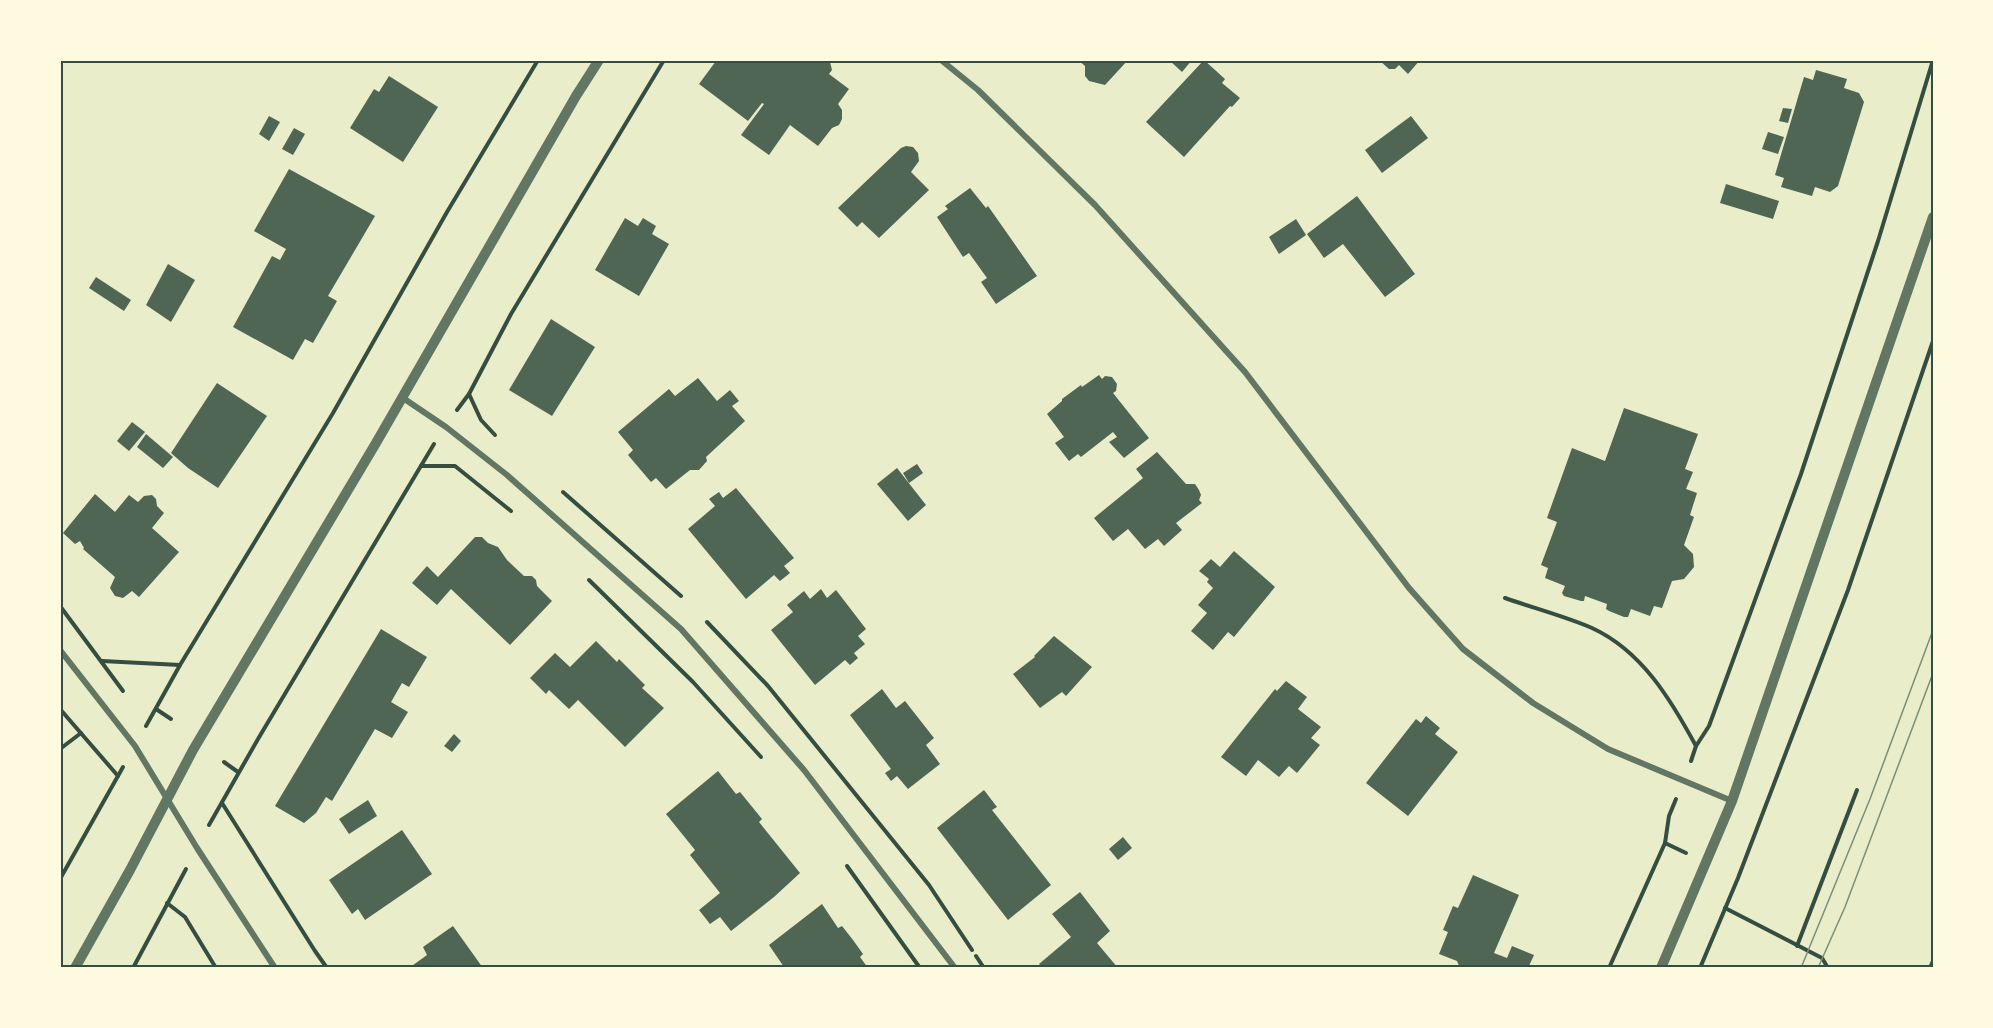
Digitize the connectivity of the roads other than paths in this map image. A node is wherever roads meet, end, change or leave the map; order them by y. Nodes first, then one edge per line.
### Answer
1 (599, 60) edge
2 (941, 60) edge
3 (1933, 217) edge
4 (403, 398) junction
5 (60, 650) edge
6 (167, 800) junction
7 (1732, 801) junction
8 (75, 968) edge
9 (274, 968) edge
10 (955, 968) edge
11 (1661, 968) edge

1 - 4 street
2 - 7 street
3 - 7 street
4 - 6 street
4 - 10 street
5 - 6 street
6 - 8 street
6 - 9 street
7 - 11 street

